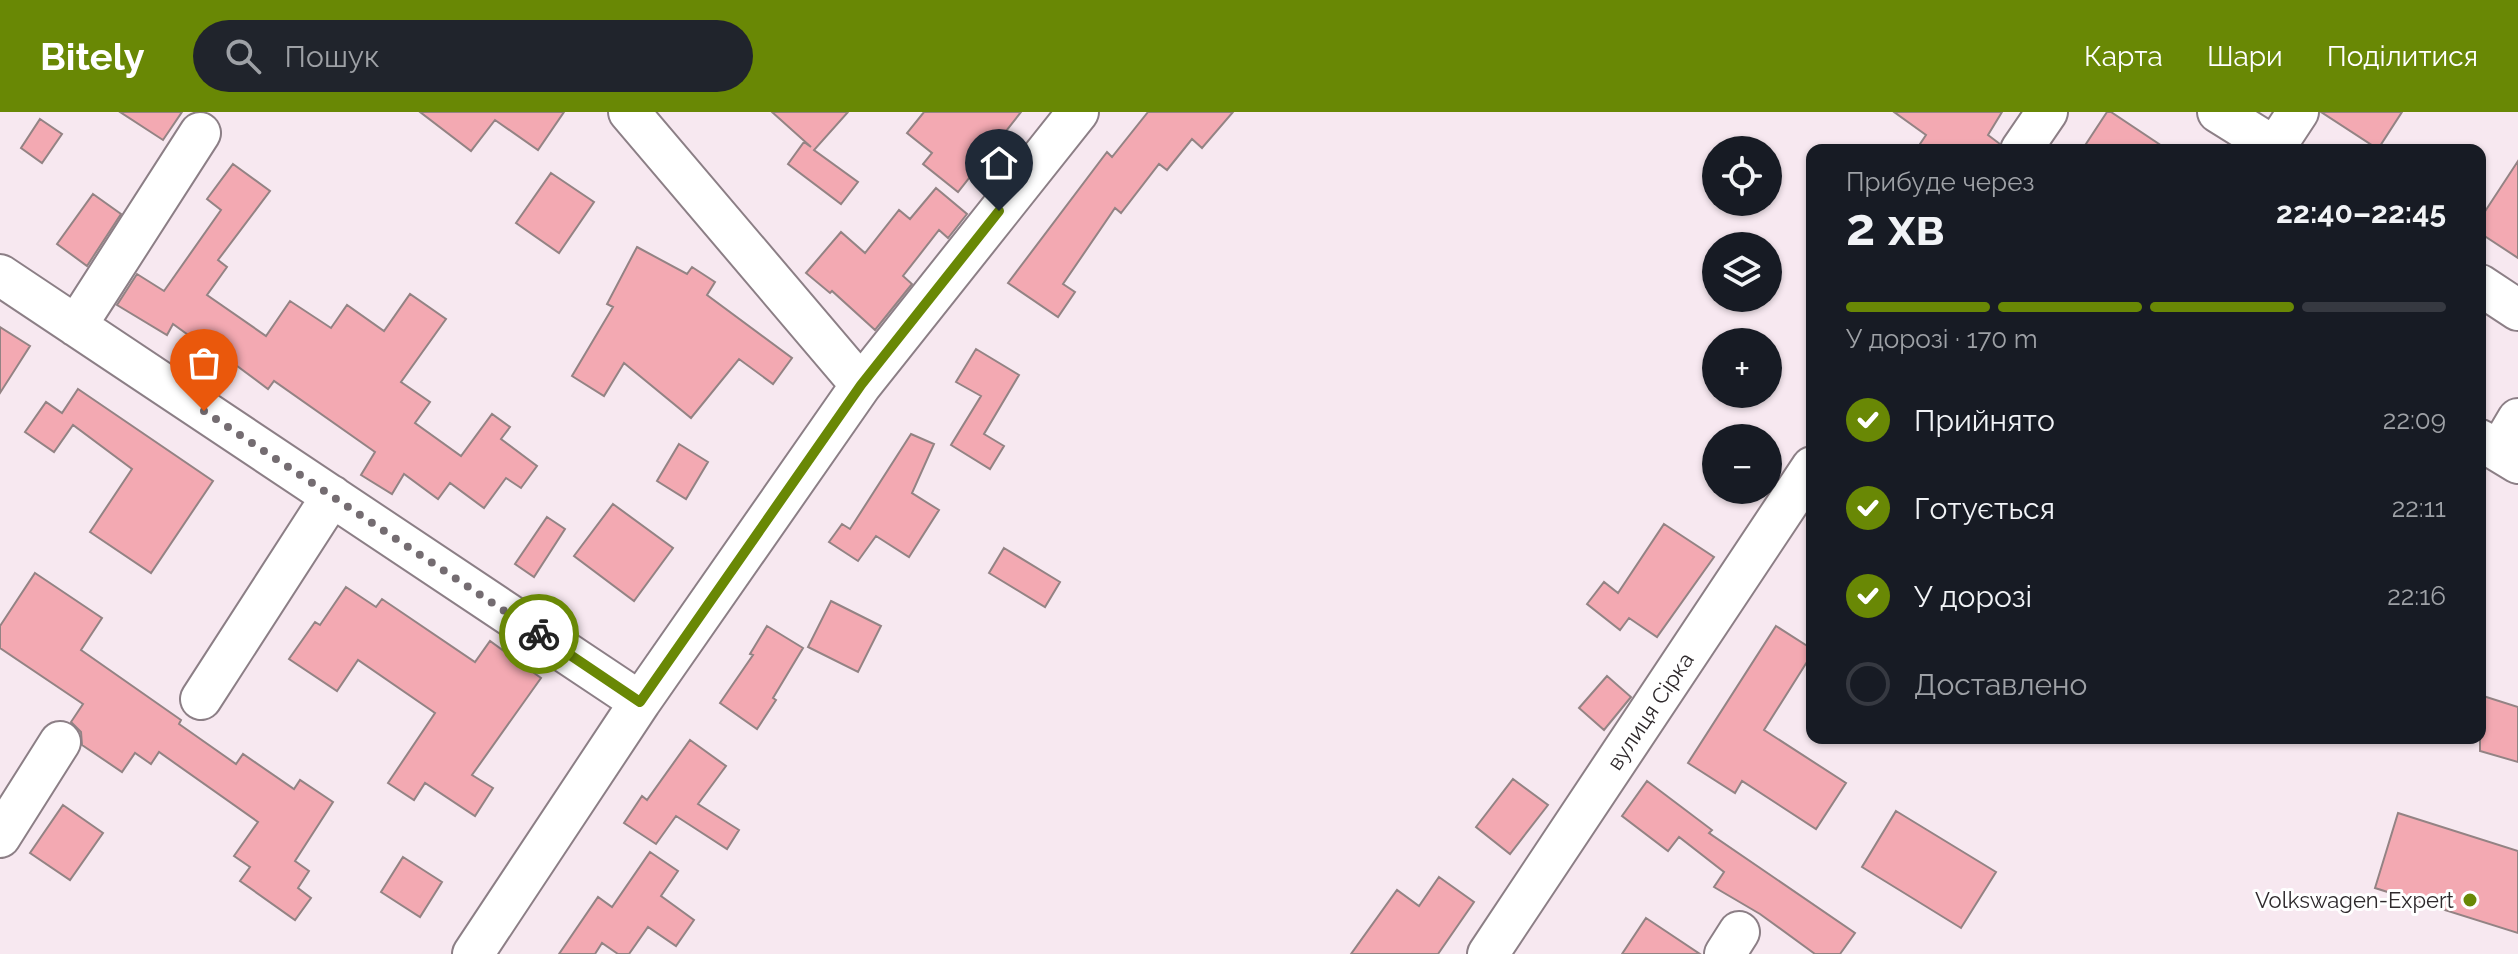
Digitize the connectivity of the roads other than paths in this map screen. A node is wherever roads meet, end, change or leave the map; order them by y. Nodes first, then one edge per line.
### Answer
1 (629, 112) edge
2 (1078, 112) edge
3 (2047, 112) edge
4 (2218, 112) edge
5 (2298, 112) edge
6 (200, 133) dead end
7 (2025, 144) edge
8 (2269, 144) edge
9 (2280, 144) edge
10 (0, 275) edge
11 (2486, 289) edge
12 (2518, 310) edge
13 (76, 326) junction
14 (861, 385) junction
15 (1806, 476) edge
16 (332, 496) junction
17 (201, 699) dead end
18 (640, 702) junction
19 (60, 742) dead end
20 (0, 837) edge
21 (473, 954) edge
22 (1488, 954) edge

1 - 14 street
2 - 14 street
3 - 7 street
4 - 8 street
5 - 9 street
6 - 13 street
10 - 13 street
11 - 12 street
13 - 16 street
14 - 18 street
15 - 22 street, вулиця Сірка
16 - 17 street
16 - 18 street
18 - 21 street
19 - 20 street

